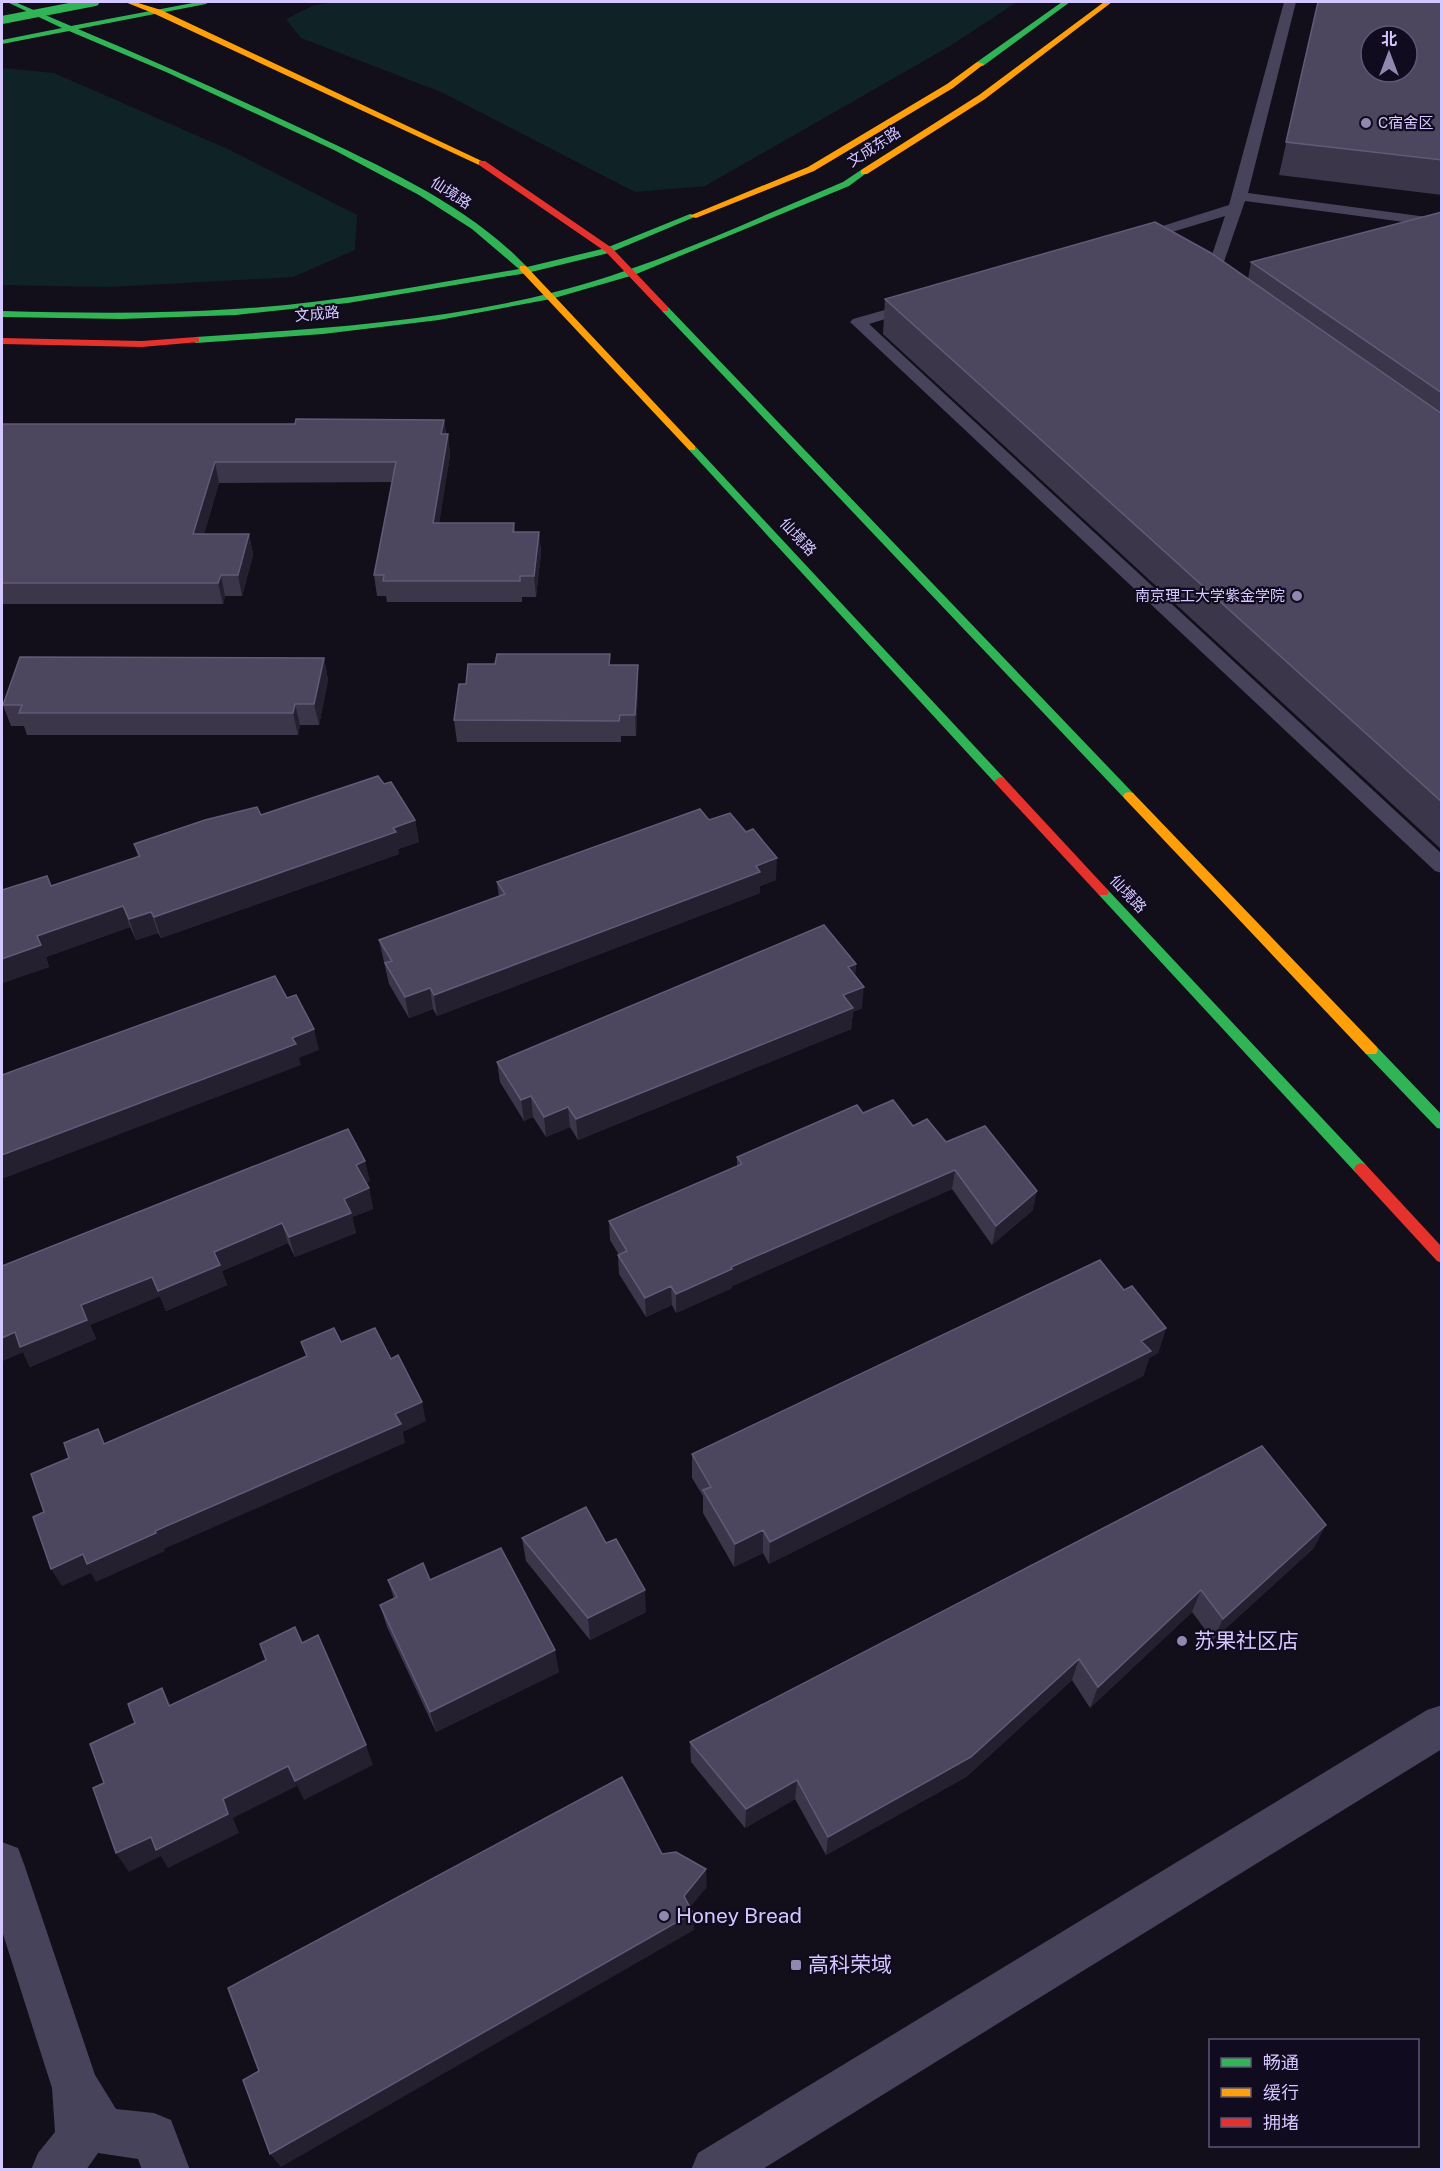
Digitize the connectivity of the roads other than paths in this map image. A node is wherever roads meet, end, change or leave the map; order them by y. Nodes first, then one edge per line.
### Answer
1 (10, 2) edge
2 (95, 2) edge
3 (129, 2) edge
4 (206, 2) edge
5 (1066, 2) edge
6 (1108, 2) edge
7 (1290, 2) edge
8 (158, 12) junction
9 (2, 20) edge
10 (67, 29) junction
11 (2, 42) edge
12 (1237, 202) junction
13 (1442, 223) edge
14 (1150, 249) edge
15 (609, 250) junction
16 (527, 270) junction
17 (631, 273) junction
18 (1210, 282) edge
19 (551, 296) junction
20 (924, 303) edge
21 (2, 314) edge
22 (2, 341) edge
23 (1442, 866) edge
24 (1442, 1124) edge
25 (1442, 1257) edge
26 (1442, 1725) edge
27 (2, 1864) edge
28 (76, 2088) junction
29 (55, 2169) edge
30 (166, 2169) edge
31 (715, 2169) edge

1 - 10 main road, 仙境路
2 - 9 main road, bridge
3 - 8 main road
4 - 8 main road
5 - 15 main road, 文成东路
6 - 17 main road, 文成东路
7 - 12 lane
8 - 10 main road
8 - 15 main road
10 - 11 main road
10 - 16 main road, 仙境路
12 - 13 lane
12 - 14 lane
12 - 18 lane
15 - 16 main road, 文成路
15 - 17 main road
16 - 19 main road, 仙境路
16 - 21 main road, 文成路
17 - 19 main road, 文成路
17 - 24 main road
19 - 22 main road, 文成路
19 - 25 main road, 仙境路
20 - 23 lane
26 - 31 street
27 - 28 street
28 - 29 street
28 - 30 street

